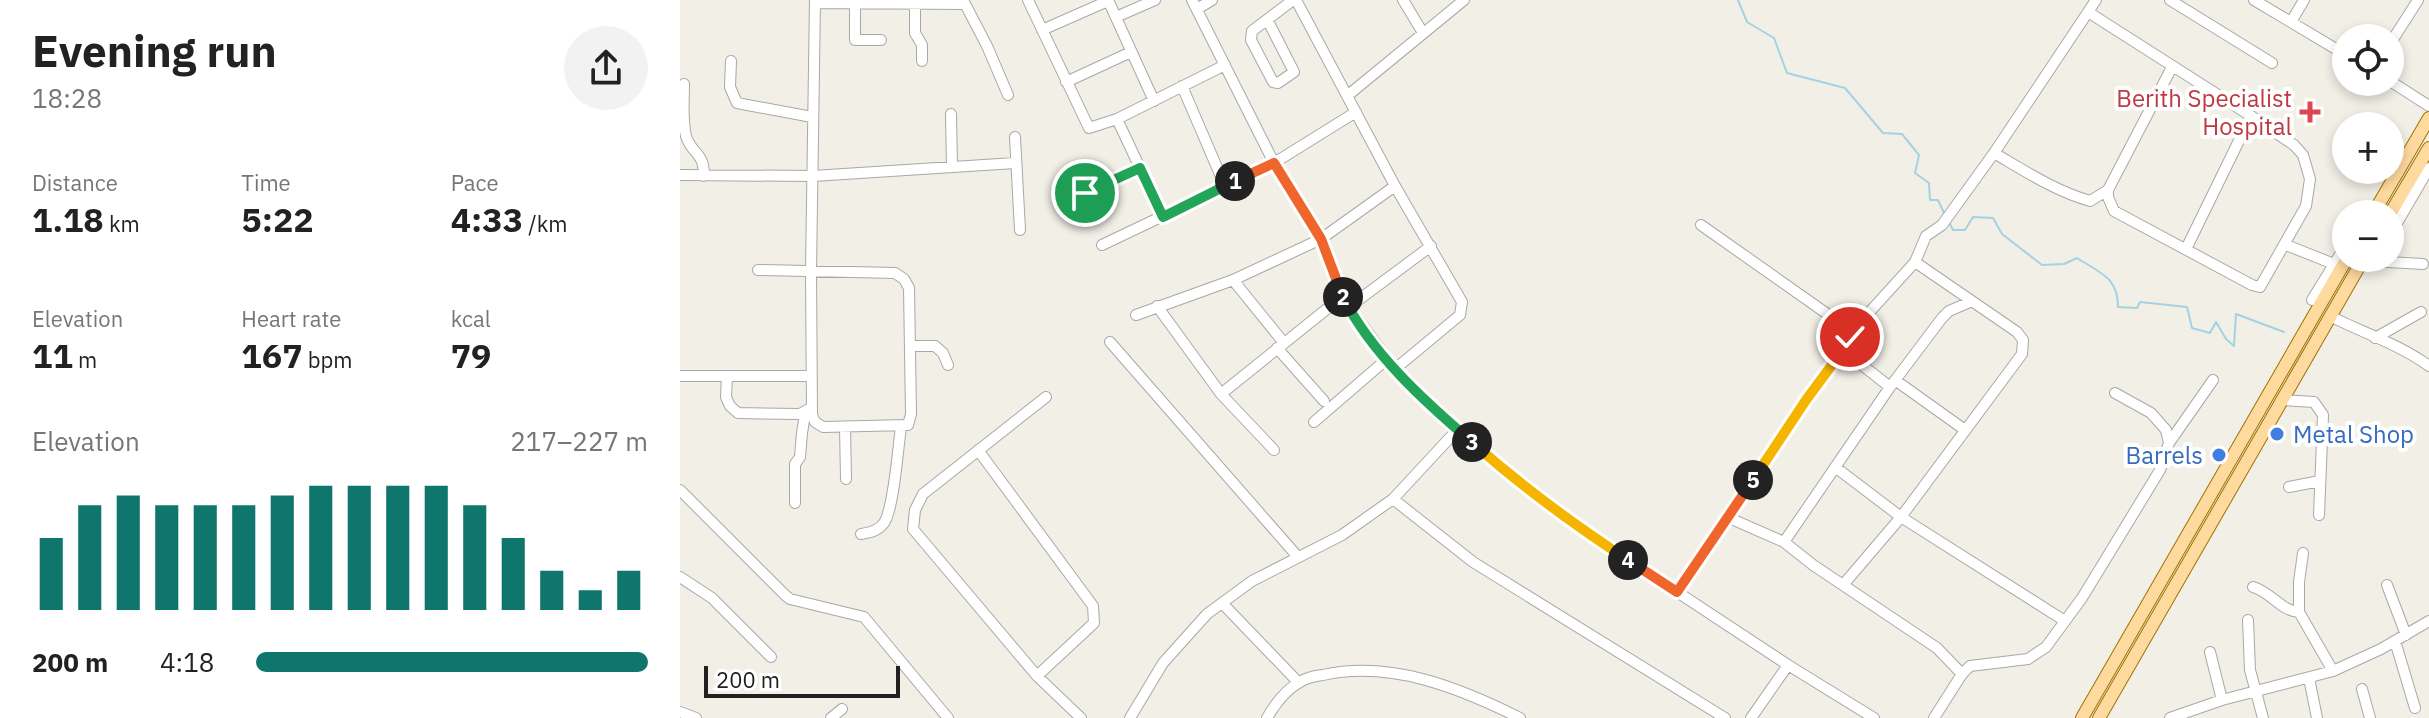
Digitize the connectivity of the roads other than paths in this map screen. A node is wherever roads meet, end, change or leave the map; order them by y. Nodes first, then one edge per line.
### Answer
1 (1028, 0) edge
2 (1155, 0) edge
3 (1212, 0) edge
4 (1295, 0) edge
5 (1403, 0) edge
6 (1464, 0) edge
7 (2096, 0) edge
8 (2170, 0) edge
9 (2254, 0) edge
10 (2304, 0) edge
11 (2418, 0) edge
12 (1108, 1) edge
13 (815, 2) edge
14 (900, 2) edge
15 (963, 2) edge
16 (855, 3) junction
17 (915, 4) junction
18 (1194, 4) edge
19 (2088, 12) junction
20 (1116, 17) junction
21 (1268, 21) junction
22 (2291, 22) junction
23 (2403, 24) edge
24 (1042, 30) junction
25 (1423, 33) junction
26 (881, 40) dead end
27 (2332, 47) edge
28 (1131, 52) junction
29 (731, 61) dead end
30 (922, 61) dead end
31 (2272, 63) dead end
32 (1225, 65) junction
33 (2172, 67) junction
34 (1066, 82) junction
35 (684, 84) dead end
36 (1182, 86) junction
37 (2404, 90) edge
38 (1008, 95) dead end
39 (1347, 96) junction
40 (1154, 101) junction
41 (2429, 106) edge
42 (1356, 112) junction
43 (951, 114) dead end
44 (2251, 116) junction
45 (812, 117) junction
46 (2429, 118) edge
47 (1117, 119) junction
48 (1015, 137) dead end
49 (1994, 153) junction
50 (2427, 159) edge
51 (1015, 163) junction
52 (1274, 163) junction
53 (952, 167) junction
54 (1140, 168) junction
55 (680, 175) edge
56 (704, 176) junction
57 (813, 176) junction
58 (1225, 186) junction
59 (1395, 186) junction
60 (2108, 190) junction
61 (1085, 193) dead end
62 (2381, 200) edge
63 (2399, 200) edge
64 (2090, 201) junction
65 (2404, 206) edge
66 (2114, 211) junction
67 (1163, 217) junction
68 (1701, 225) dead end
69 (1020, 230) dead end
70 (1321, 239) junction
71 (1102, 245) dead end
72 (2286, 245) junction
73 (1431, 246) junction
74 (2186, 249) junction
75 (1915, 262) junction
76 (2332, 263) edge
77 (2404, 263) edge
78 (2423, 264) dead end
79 (2332, 267) edge
80 (758, 270) dead end
81 (811, 271) junction
82 (2339, 272) edge
83 (2356, 272) edge
84 (1233, 280) junction
85 (1343, 296) junction
86 (2312, 300) dead end
87 (1970, 302) junction
88 (1157, 306) junction
89 (1349, 307) junction
90 (2421, 312) dead end
91 (1136, 315) dead end
92 (2330, 316) junction
93 (1850, 337) junction
94 (2375, 338) junction
95 (1110, 342) dead end
96 (910, 346) junction
97 (1280, 346) junction
98 (1843, 350) junction
99 (1387, 359) junction
100 (2428, 362) edge
101 (948, 365) dead end
102 (1395, 369) junction
103 (680, 376) edge
104 (727, 376) junction
105 (811, 376) junction
106 (2213, 380) dead end
107 (1893, 383) junction
108 (2115, 393) dead end
109 (1221, 394) junction
110 (1046, 397) dead end
111 (2283, 400) junction
112 (1327, 405) junction
113 (811, 408) junction
114 (1314, 422) dead end
115 (845, 427) junction
116 (901, 427) junction
117 (1457, 430) junction
118 (1965, 430) junction
119 (2169, 443) junction
120 (978, 450) junction
121 (1274, 450) dead end
122 (1835, 467) junction
123 (846, 479) dead end
124 (2320, 481) junction
125 (2289, 487) dead end
126 (681, 494) edge
127 (1393, 499) junction
128 (795, 503) dead end
129 (2319, 515) dead end
130 (1727, 517) junction
131 (1901, 517) junction
132 (861, 534) dead end
133 (1784, 542) junction
134 (2303, 553) dead end
135 (1298, 557) junction
136 (680, 577) edge
137 (1843, 585) junction
138 (2387, 585) dead end
139 (2253, 587) dead end
140 (1677, 592) junction
141 (1222, 603) junction
142 (2299, 612) junction
143 (2248, 620) dead end
144 (2065, 621) junction
145 (2429, 621) edge
146 (2406, 635) junction
147 (2395, 641) junction
148 (2210, 652) dead end
149 (771, 657) dead end
150 (1788, 665) junction
151 (2333, 671) junction
152 (1962, 674) junction
153 (1037, 676) junction
154 (2309, 678) junction
155 (1298, 682) junction
156 (2362, 689) dead end
157 (2256, 690) junction
158 (2222, 700) junction
159 (2415, 708) dead end
160 (842, 709) dead end
161 (680, 712) edge
162 (696, 718) edge
163 (831, 718) edge
164 (948, 718) edge
165 (1081, 718) edge
166 (1130, 718) edge
167 (1267, 718) edge
168 (1520, 718) edge
169 (1725, 718) edge
170 (1751, 718) edge
171 (1874, 718) edge
172 (1934, 718) edge
173 (2082, 718) edge
174 (2099, 718) edge
175 (2170, 718) edge
176 (2263, 718) edge
177 (2317, 718) edge
178 (2370, 718) edge

1 - 24 street
2 - 20 street
3 - 18 street
4 - 21 street
4 - 39 street
5 - 25 street
6 - 25 street
7 - 19 street
8 - 31 street
9 - 22 street
10 - 22 street
11 - 23 street
12 - 20 street
12 - 24 street
13 - 16 street
13 - 45 street
14 - 16 street
14 - 17 street
15 - 17 street
15 - 38 street
16 - 26 street
17 - 30 street
18 - 32 street
19 - 33 street
19 - 49 street
20 - 28 street
21 - 21 street
22 - 27 street
24 - 34 street
25 - 39 street
28 - 34 street
28 - 40 street
29 - 45 street
32 - 36 street
32 - 52 street
33 - 44 street
33 - 60 street
34 - 47 street
35 - 56 street
36 - 40 street
36 - 58 street
37 - 41 street
39 - 42 street
40 - 47 street
42 - 52 street
42 - 59 street
43 - 53 street
44 - 72 street
44 - 74 street
45 - 57 street
46 - 62 main road
47 - 54 street
48 - 51 street
49 - 64 street
49 - 75 street
50 - 63 main road
50 - 65 street
51 - 53 street
51 - 69 street
52 - 58 street
52 - 70 street
53 - 57 street
54 - 61 street
54 - 67 street
55 - 56 street
56 - 57 street
57 - 81 street
58 - 67 street
59 - 70 street
59 - 73 street
60 - 64 street
60 - 66 street
64 - 66 street
66 - 74 street
67 - 71 street
68 - 93 street
70 - 84 street
70 - 85 street
72 - 74 street
72 - 76 street
73 - 89 street
73 - 102 street
75 - 87 street
75 - 93 street
77 - 78 street
79 - 86 street
80 - 81 street
81 - 96 street
81 - 105 street
82 - 173 main road
83 - 92 main road
84 - 88 street
84 - 97 street
85 - 89 street
85 - 97 street
87 - 107 street
87 - 118 street
88 - 91 street
88 - 109 street
89 - 99 street
90 - 94 street
92 - 94 street
92 - 111 main road
93 - 98 street
94 - 100 street
95 - 135 street
96 - 101 street
96 - 116 street
97 - 109 street
97 - 112 street
98 - 107 street
98 - 130 street
99 - 102 street
99 - 112 street
102 - 117 street
103 - 104 street
104 - 105 street
104 - 113 street
105 - 113 street
106 - 119 street
107 - 118 street
107 - 122 street
108 - 119 street
109 - 121 street
110 - 120 street
111 - 124 street
111 - 174 main road
112 - 114 street
113 - 115 street
113 - 128 street
115 - 116 street
115 - 123 street
116 - 132 street
117 - 127 street
117 - 140 street
118 - 131 street
119 - 144 street
120 - 153 street
120 - 153 street
122 - 131 street
122 - 133 street
124 - 125 street
124 - 129 street
126 - 164 street
127 - 135 street
127 - 169 street
130 - 133 street
130 - 140 street
131 - 137 street
131 - 144 street
133 - 137 street
134 - 142 street
135 - 141 street
136 - 149 street
137 - 152 street
138 - 146 street
139 - 142 street
140 - 150 street
141 - 155 street
141 - 166 street
142 - 151 street
143 - 157 street
144 - 152 street
145 - 146 street
146 - 147 street
147 - 151 street
147 - 159 street
148 - 158 street
150 - 170 street
150 - 171 street
151 - 154 street
152 - 172 street
153 - 165 street
154 - 157 street
154 - 177 street
155 - 167 street
155 - 168 street
156 - 178 street
157 - 158 street
157 - 176 street
158 - 175 street
160 - 163 street
161 - 162 street

